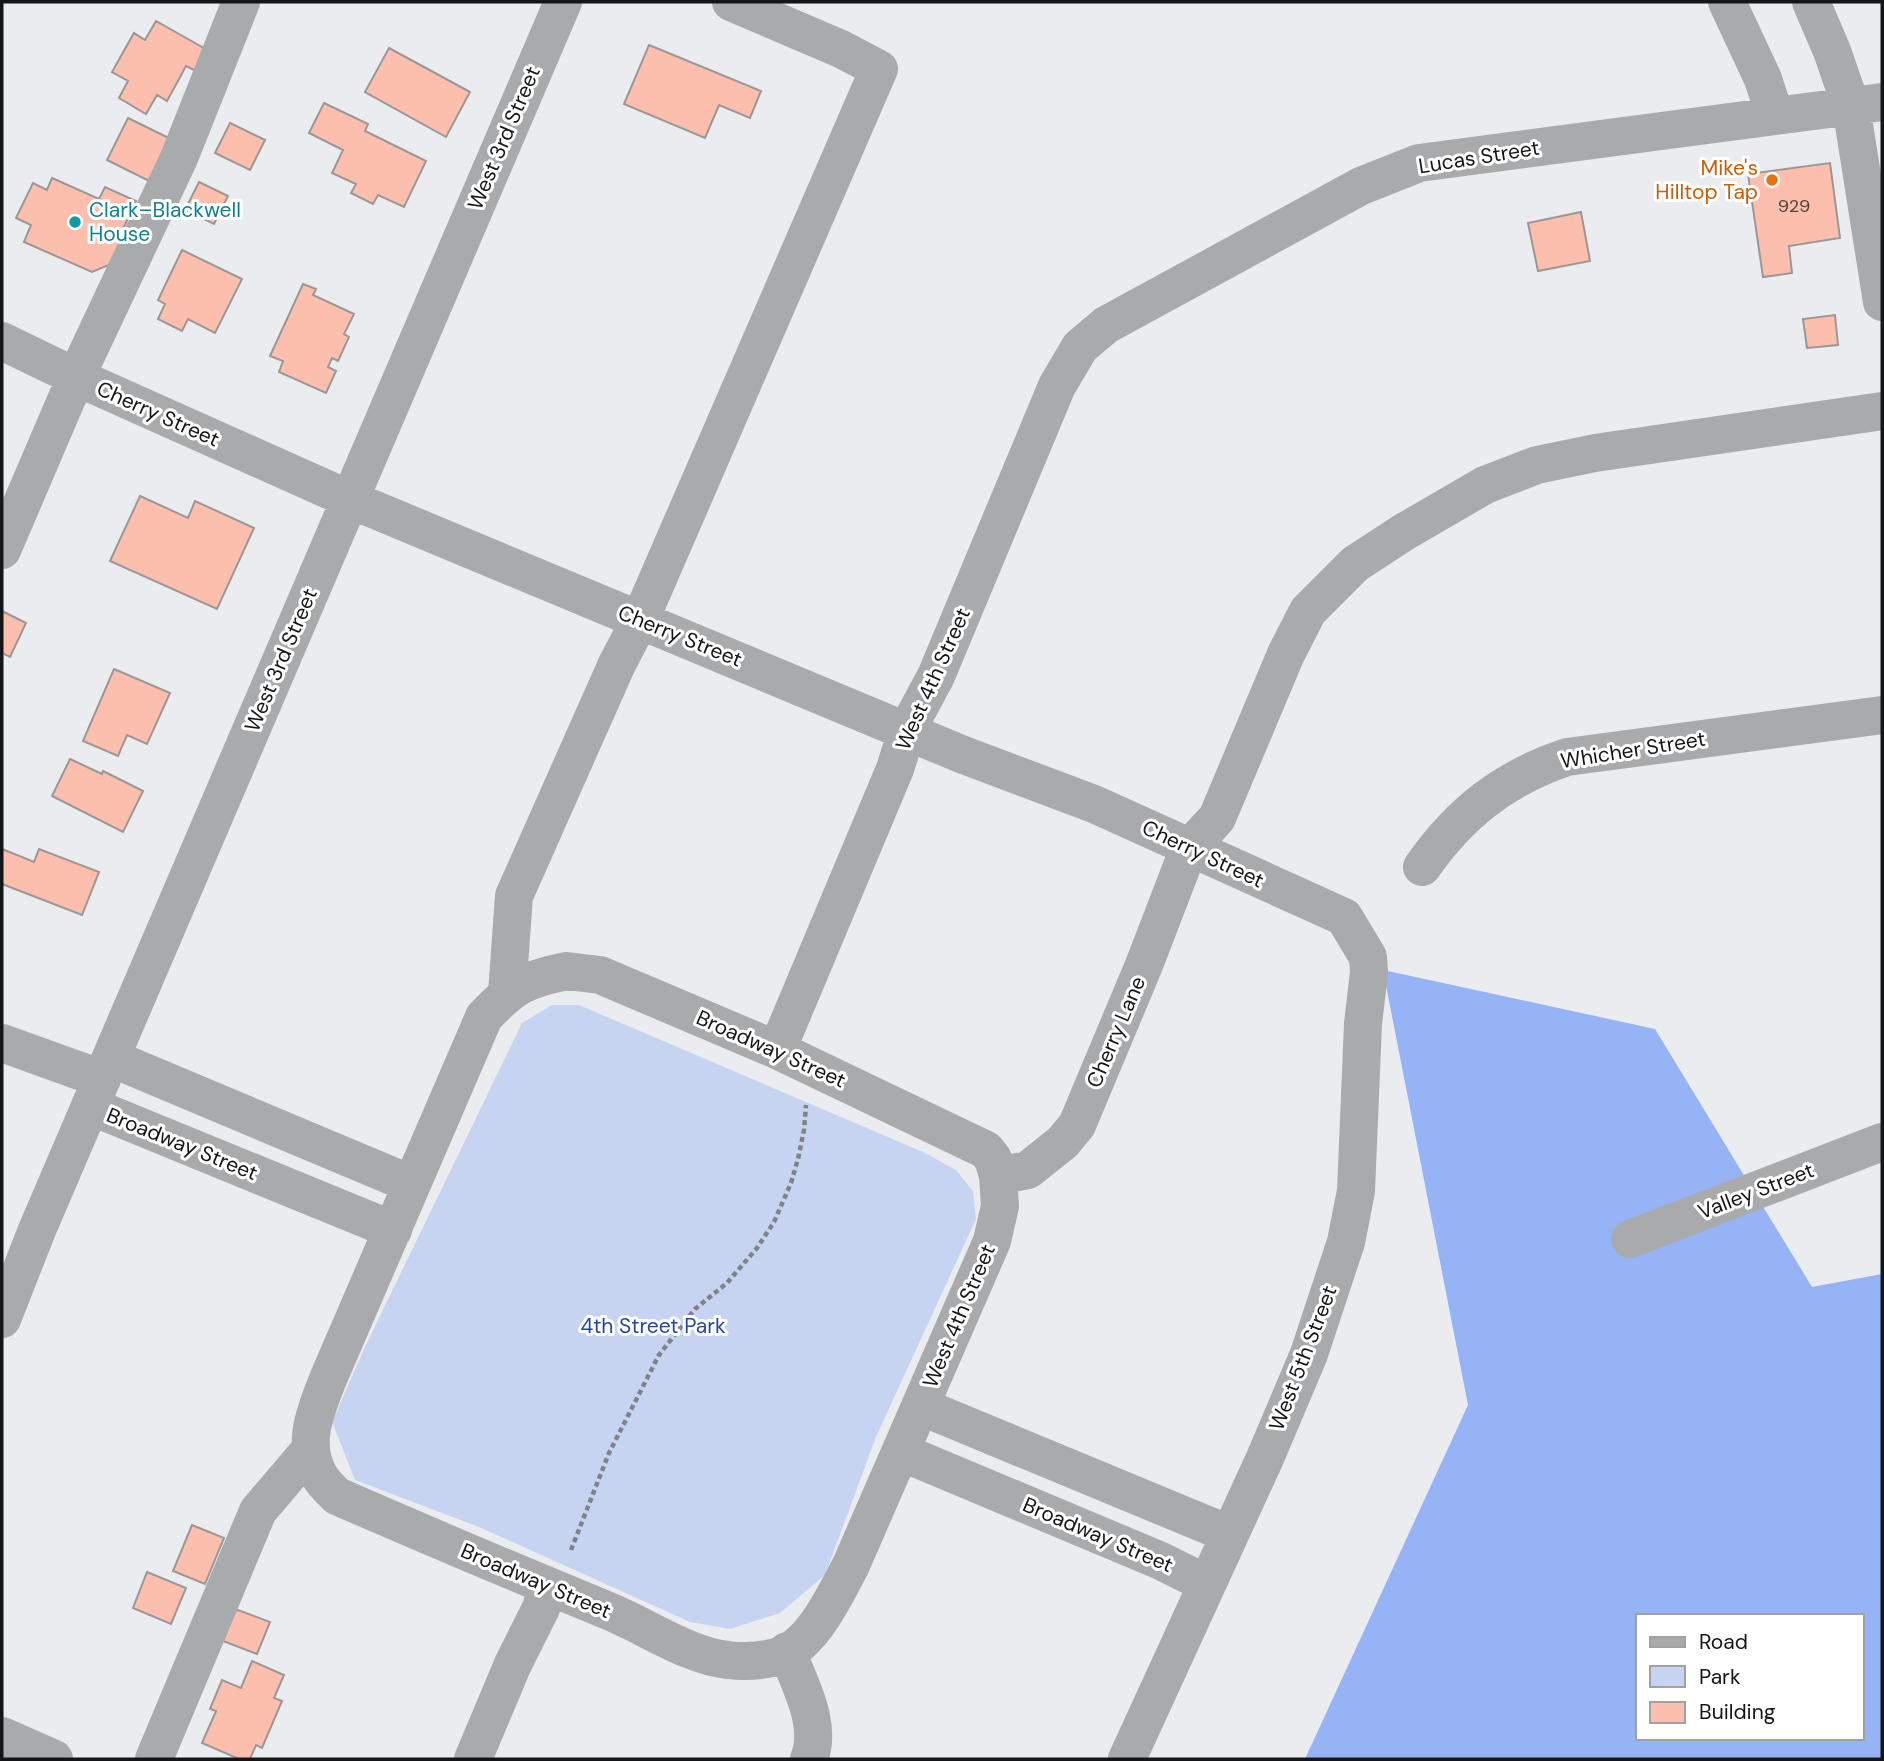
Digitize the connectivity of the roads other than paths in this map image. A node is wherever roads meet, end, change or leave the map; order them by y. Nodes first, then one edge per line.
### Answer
1 (241, 2) edge
2 (563, 2) edge
3 (730, 2) edge
4 (1727, 2) edge
5 (1811, 2) edge
6 (1867, 104) edge
7 (1775, 116) junction
8 (1882, 302) edge
9 (2, 341) edge
10 (76, 377) junction
11 (1057, 386) joint
12 (1882, 411) edge
13 (349, 499) junction
14 (2, 550) edge
15 (640, 620) junction
16 (1882, 715) edge
17 (907, 730) junction
18 (1189, 848) junction
19 (1422, 867) dead end
20 (1354, 932) joint
21 (514, 989) junction
22 (2, 1043) edge
23 (777, 1050) junction
24 (101, 1081) junction
25 (1882, 1142) edge
26 (998, 1176) junction
27 (411, 1184) junction
28 (393, 1230) junction
29 (1630, 1239) dead end
30 (2, 1319) edge
31 (920, 1406) junction
32 (310, 1450) junction
33 (901, 1452) junction
34 (1229, 1534) junction
35 (1207, 1584) junction
36 (547, 1587) junction
37 (787, 1651) junction
38 (2, 1736) edge
39 (54, 1759) edge
40 (153, 1759) edge
41 (473, 1759) edge
42 (809, 1759) edge
43 (1127, 1759) edge

1 - 10 street
2 - 13 street, West 3rd Street
3 - 15 street
4 - 7 street
5 - 6 street
6 - 7 street, Lucas Street
6 - 8 street
7 - 11 street, Lucas Street
9 - 10 street, Cherry Street
10 - 13 street, Cherry Street
10 - 14 street
11 - 17 street, West 4th Street
12 - 18 street
13 - 15 street, Cherry Street
13 - 24 street, West 3rd Street
15 - 17 street, Cherry Street
15 - 21 street
16 - 19 street, Whicher Street
17 - 18 street, Cherry Street
17 - 23 street, West 4th Street
18 - 20 street, Cherry Street
18 - 26 street, Cherry Lane
20 - 34 street, West 5th Street
21 - 23 street, Broadway Street
21 - 27 street
22 - 24 street, Broadway Street
23 - 26 street, Broadway Street
24 - 27 street, Broadway Street
24 - 28 street, Broadway Street
24 - 30 street, West 3rd Street
25 - 29 street, Valley Street
26 - 31 street, West 4th Street
27 - 28 street
28 - 32 street
31 - 33 street, West 4th Street
31 - 34 street
32 - 36 street, Broadway Street
32 - 40 street
33 - 35 street, Broadway Street
33 - 37 street, Broadway Street
34 - 35 street, West 5th Street
35 - 43 street, West 5th Street
36 - 37 street, Broadway Street
36 - 41 street
37 - 42 street
38 - 39 street

